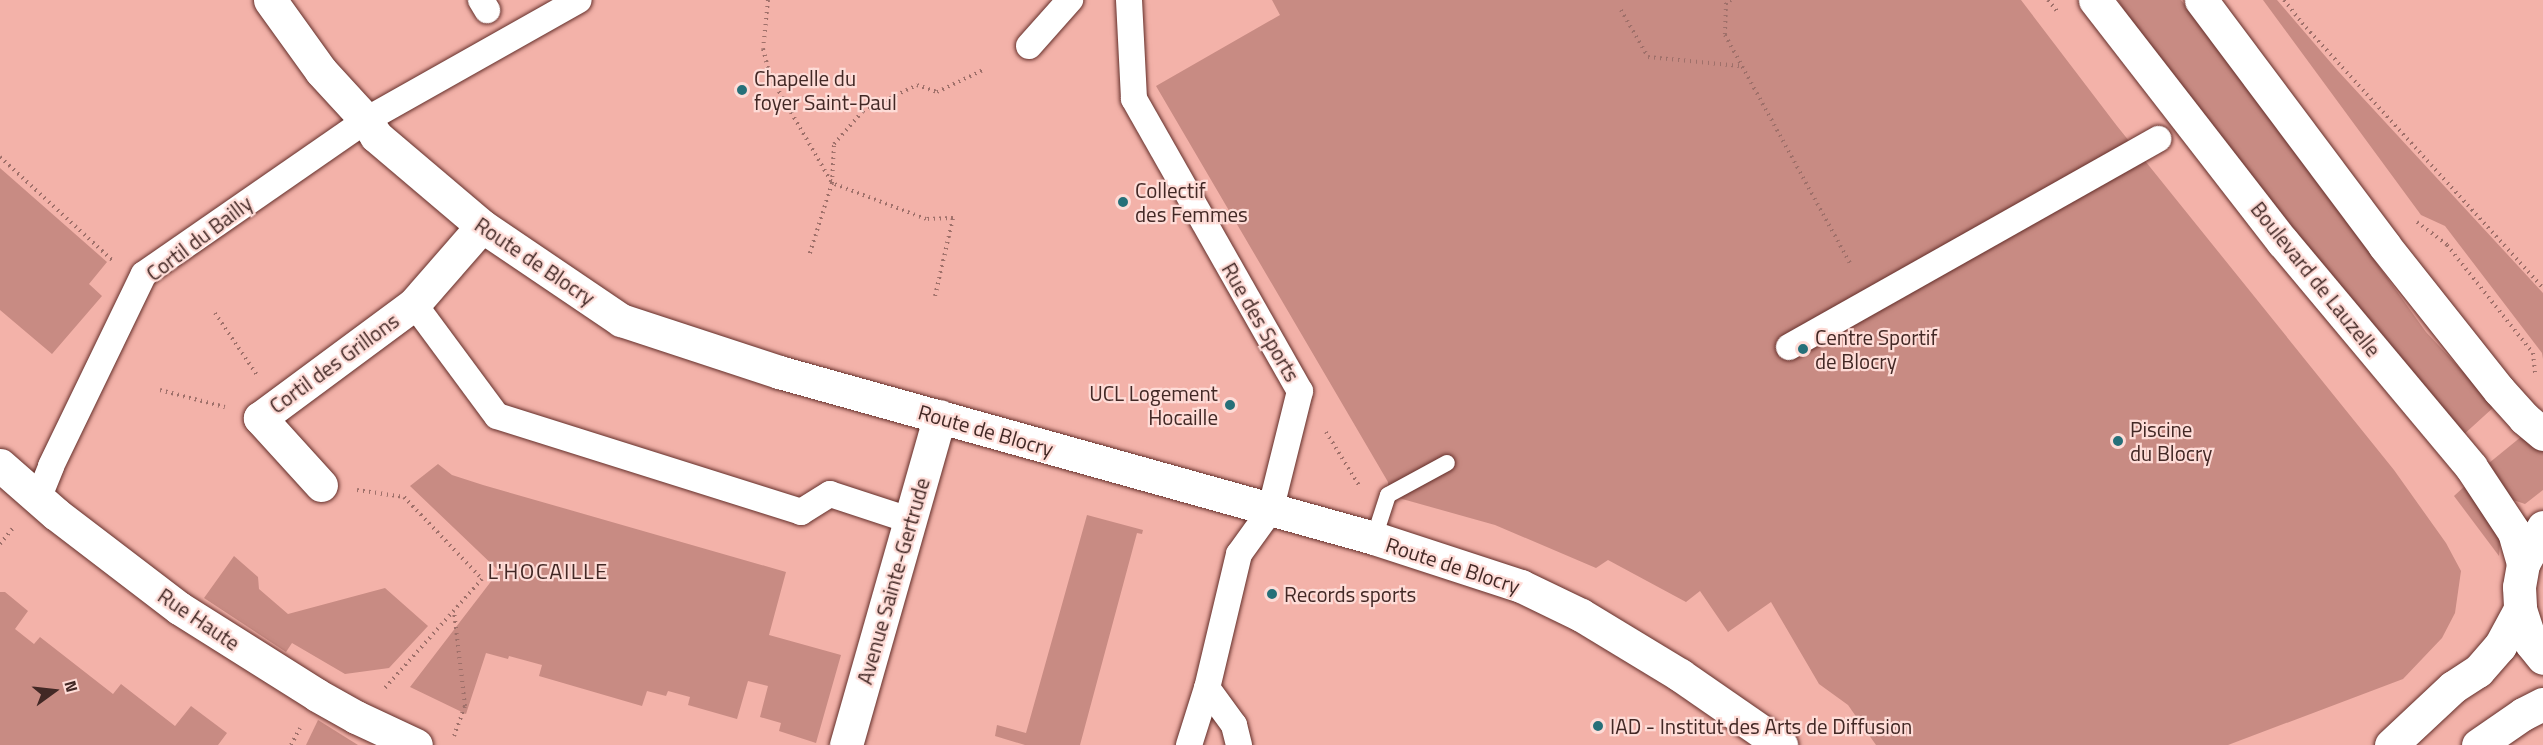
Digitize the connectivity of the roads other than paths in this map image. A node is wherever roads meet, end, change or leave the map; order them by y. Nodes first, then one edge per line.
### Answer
1 (270, 0) edge
2 (579, 0) edge
3 (1070, 0) edge
4 (1129, 0) edge
5 (2095, 0) edge
6 (2201, 0) edge
7 (1029, 46) dead end
8 (366, 120) junction
9 (2158, 139) dead end
10 (482, 226) junction
11 (414, 304) junction
12 (1789, 347) dead end
13 (940, 416) junction
14 (2543, 434) edge
15 (1448, 463) dead end
16 (0, 465) edge
17 (321, 485) road end
18 (38, 499) junction
19 (1270, 511) junction
20 (909, 520) junction
21 (1377, 528) junction
22 (2543, 528) edge
23 (2523, 564) junction
24 (2520, 609) junction
25 (2543, 658) edge
26 (1207, 688) junction
27 (2543, 704) edge
28 (416, 745) edge
29 (846, 745) edge
30 (1190, 745) edge
31 (1239, 745) edge
32 (1781, 745) edge
33 (2391, 745) edge
34 (2478, 745) edge

1 - 8 street, Route de Blocry
2 - 8 street, Cortil du Bailly
3 - 7 street
4 - 19 street, Rue des Sports
5 - 23 street, Boulevard de Lauzelle
6 - 14 street
8 - 10 street, Route de Blocry
8 - 18 street, Cortil du Bailly
9 - 12 street
10 - 11 street, Cortil des Grillons
10 - 13 street, Route de Blocry
11 - 17 street, Cortil des Grillons
11 - 20 street, Cortil des Grillons
13 - 19 street, Route de Blocry
13 - 20 street, Avenue Sainte-Gertrude
15 - 21 lane
16 - 18 street, Rue Haute
18 - 28 street, Rue Haute
19 - 21 street, Route de Blocry
19 - 26 street, Rue des Sports
20 - 29 street, Avenue Sainte-Gertrude
21 - 32 street, Route de Blocry
22 - 23 street
23 - 24 street
24 - 25 street
24 - 33 street
26 - 30 street
26 - 31 street
27 - 34 street

